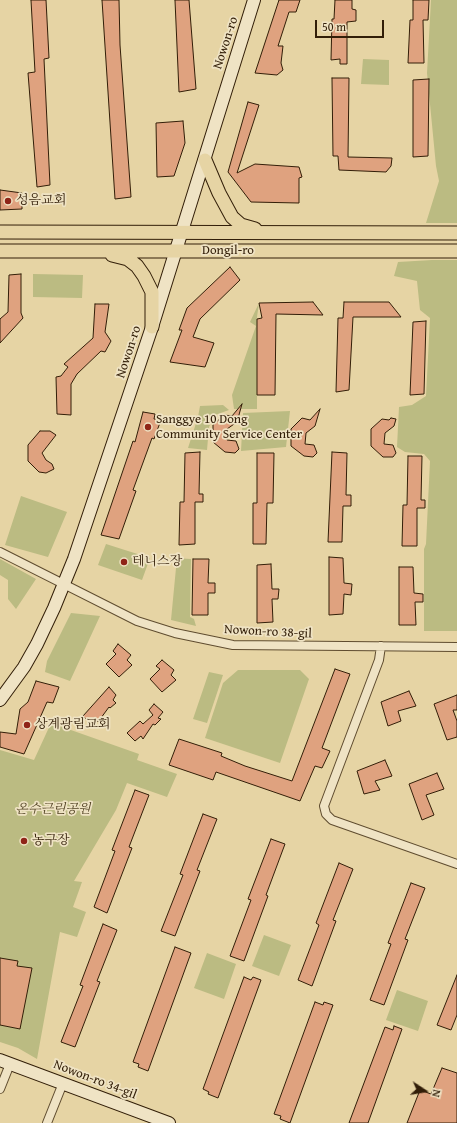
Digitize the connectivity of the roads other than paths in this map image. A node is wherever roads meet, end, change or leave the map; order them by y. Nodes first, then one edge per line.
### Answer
1 (254, 0) edge
2 (205, 160) junction
3 (0, 232) edge
4 (183, 232) junction
5 (285, 233) junction
6 (457, 233) edge
7 (97, 250) junction
8 (0, 251) edge
9 (177, 251) junction
10 (457, 251) edge
11 (152, 327) junction
12 (0, 552) edge
13 (64, 585) junction
14 (381, 646) junction
15 (457, 647) edge
16 (0, 700) edge
17 (457, 864) edge
18 (5, 1062) edge
19 (63, 1083) junction
20 (0, 1089) edge
21 (47, 1123) edge
22 (169, 1123) edge

1 - 2 main road, Nowon-ro
2 - 4 main road, Nowon-ro
2 - 5 main road
3 - 4 main road, Dongil-ro
4 - 5 main road, Dongil-ro
4 - 9 main road, Nowon-ro
5 - 6 main road, Dongil-ro
7 - 8 main road, Dongil-ro
7 - 9 main road, Dongil-ro
7 - 11 main road
9 - 10 main road, Dongil-ro
9 - 11 main road, Nowon-ro
11 - 13 main road, Nowon-ro
12 - 13 street, Nowon-ro 38-gil
13 - 14 street, Nowon-ro 38-gil
13 - 16 main road, Nowon-ro
14 - 15 street, Nowon-ro 38-gil
14 - 17 street
18 - 19 main road, Nowon-ro 34-gil
18 - 20 street, Nowon-ro 34-gil
19 - 21 street
19 - 22 main road, Nowon-ro 34-gil

